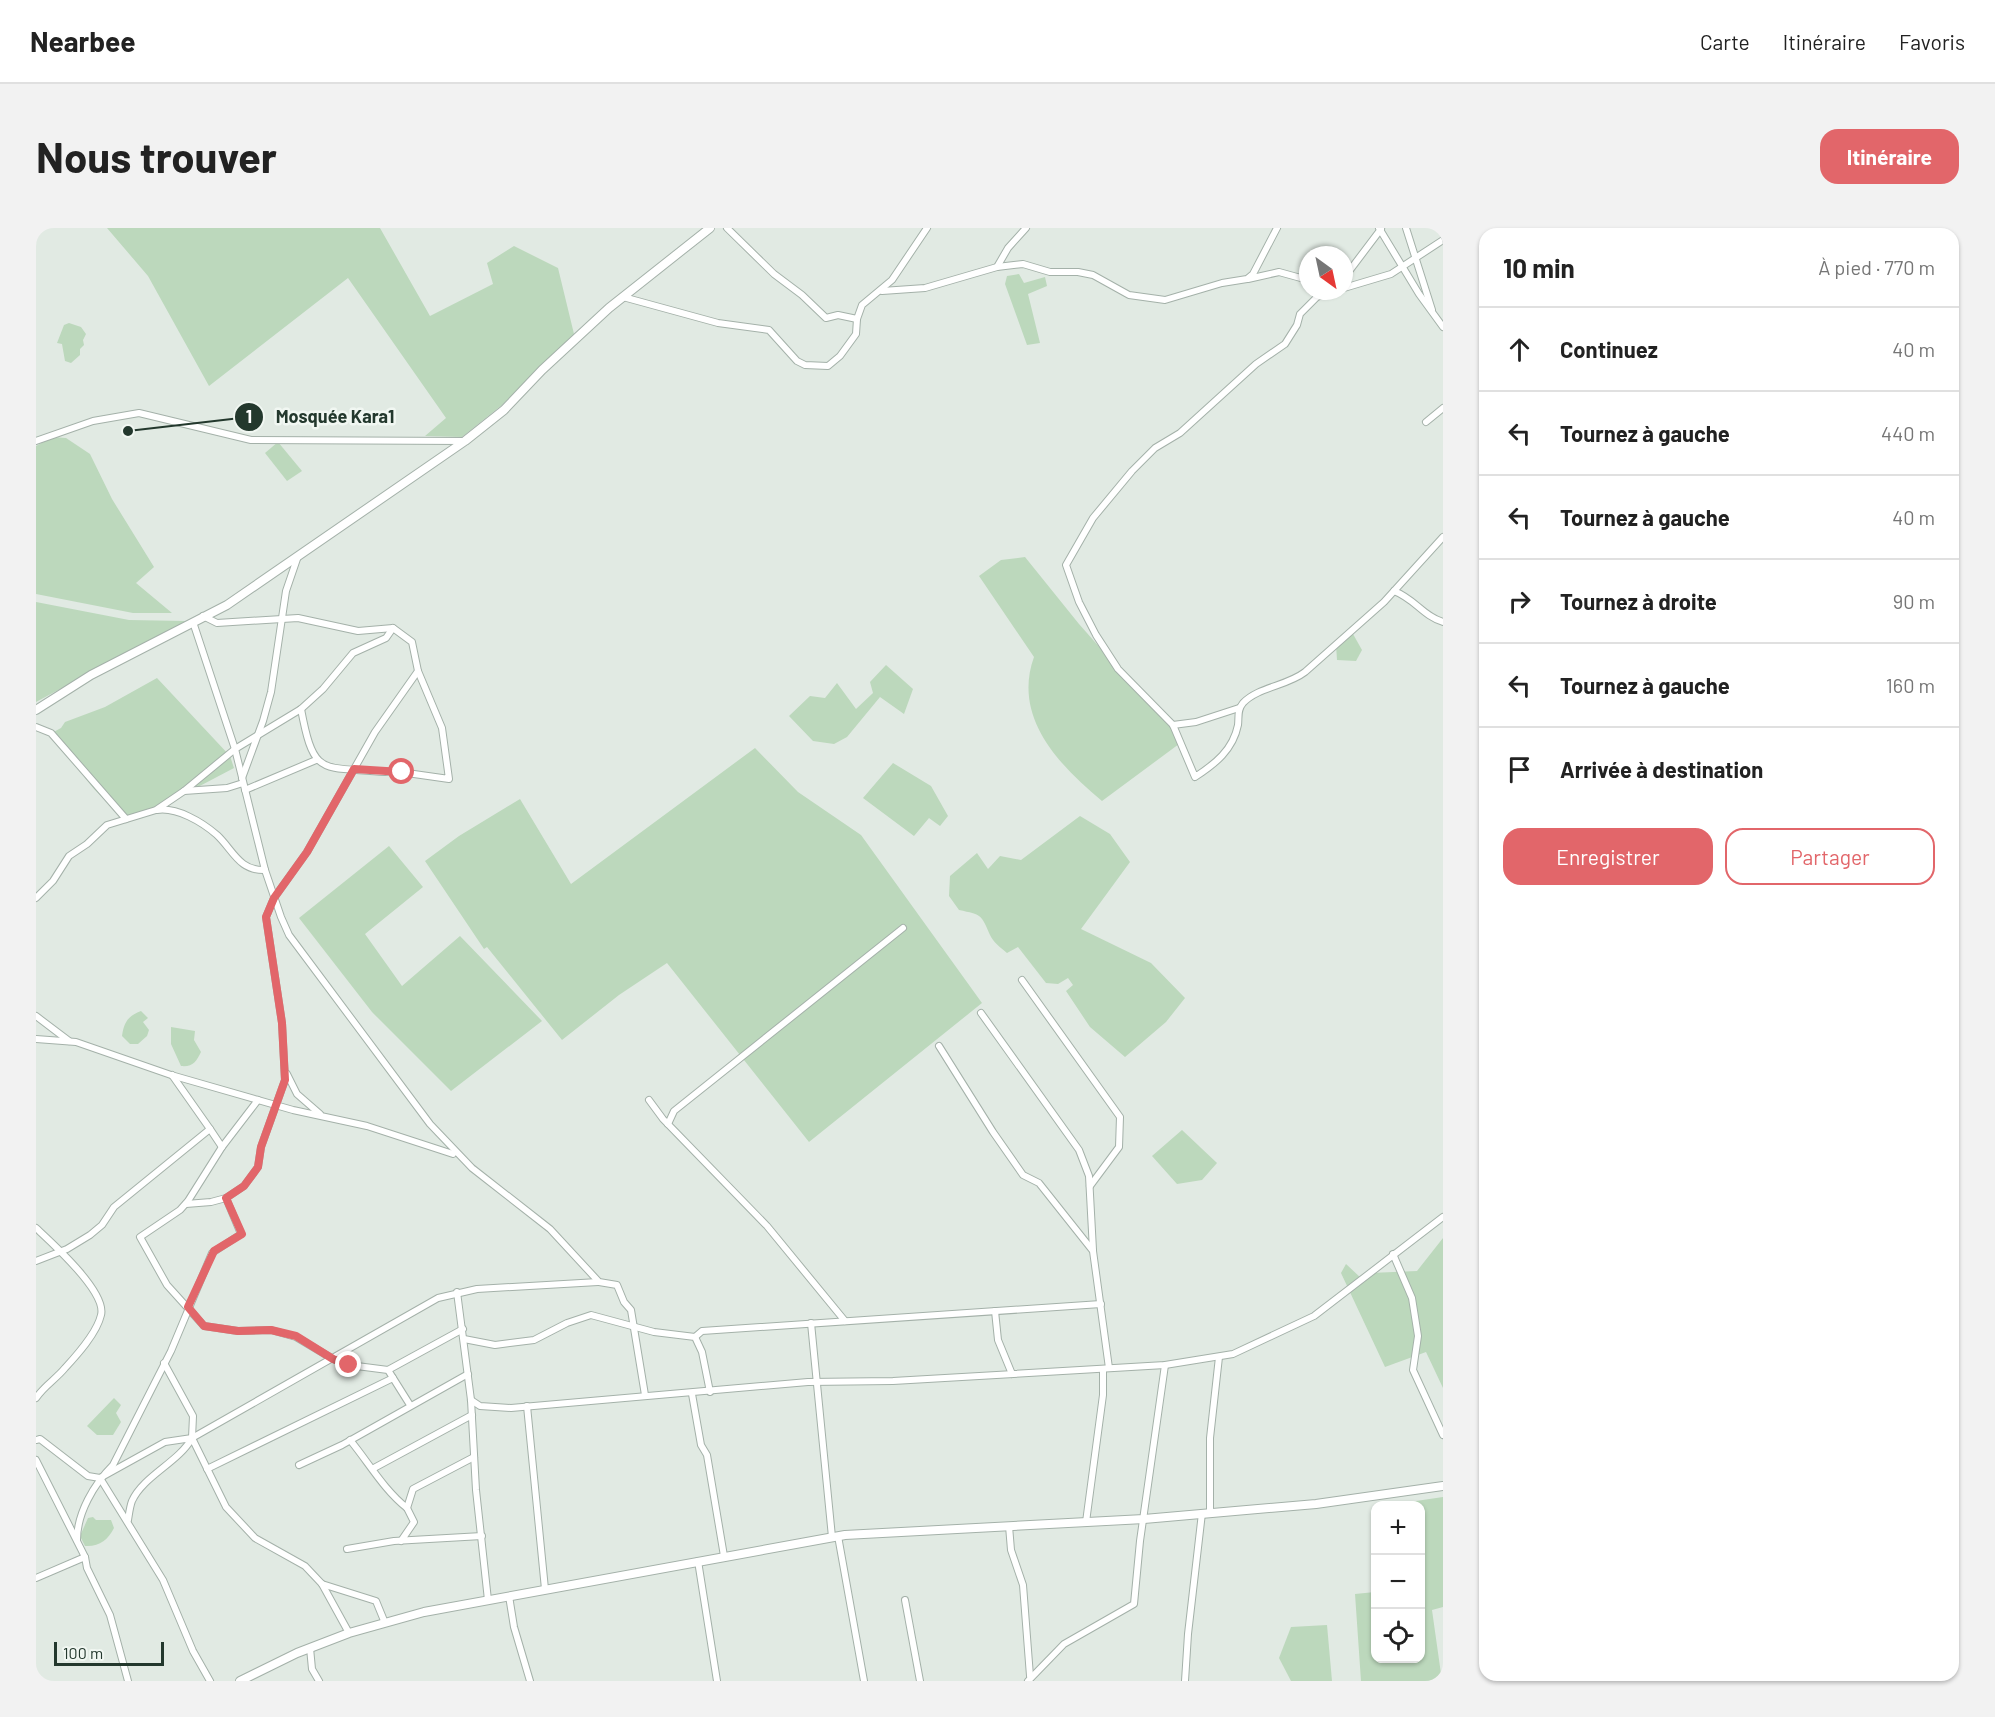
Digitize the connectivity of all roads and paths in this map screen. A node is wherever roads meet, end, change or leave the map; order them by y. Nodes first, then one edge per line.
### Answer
1 (710, 228) edge
2 (727, 228) edge
3 (927, 228) edge
4 (1026, 228) edge
5 (1276, 228) edge
6 (1381, 228) edge
7 (1406, 228) edge
8 (1443, 240) edge
9 (1416, 259) junction
10 (1353, 266) edge
11 (997, 267) junction
12 (1403, 267) junction
13 (1299, 278) edge
14 (1247, 279) junction
15 (1353, 286) edge
16 (882, 291) junction
17 (623, 297) junction
18 (1314, 300) edge
19 (1435, 318) junction
20 (857, 319) junction
21 (1443, 327) edge
22 (1443, 408) edge
23 (1426, 422) dead end
24 (36, 441) edge
25 (465, 441) junction
26 (1443, 537) edge
27 (298, 555) junction
28 (1394, 591) junction
29 (203, 616) junction
30 (282, 618) junction
31 (193, 621) junction
32 (1443, 622) edge
33 (393, 628) junction
34 (418, 671) junction
35 (1239, 708) junction
36 (301, 709) junction
37 (36, 710) edge
38 (1173, 725) junction
39 (36, 727) edge
40 (258, 734) junction
41 (235, 749) junction
42 (316, 760) junction
43 (354, 769) junction
44 (243, 784) junction
45 (184, 790) junction
46 (156, 810) junction
47 (126, 819) junction
48 (265, 870) junction
49 (37, 895) edge
50 (274, 898) junction
51 (903, 928) dead end
52 (1022, 980) dead end
53 (981, 1013) dead end
54 (36, 1016) edge
55 (36, 1039) edge
56 (69, 1041) junction
57 (939, 1046) dead end
58 (286, 1071) junction
59 (171, 1075) junction
60 (258, 1100) junction
61 (650, 1100) dead end
62 (278, 1106) junction
63 (320, 1114) junction
64 (668, 1124) junction
65 (210, 1129) junction
66 (222, 1147) junction
67 (457, 1155) junction
68 (1089, 1187) junction
69 (226, 1198) junction
70 (186, 1204) junction
71 (1443, 1217) edge
72 (36, 1228) edge
73 (1093, 1251) junction
74 (61, 1252) junction
75 (1392, 1254) junction
76 (36, 1261) edge
77 (599, 1282) junction
78 (457, 1292) junction
79 (1101, 1304) junction
80 (188, 1307) junction
81 (995, 1311) junction
82 (844, 1321) junction
83 (811, 1323) junction
84 (634, 1326) junction
85 (463, 1329) junction
86 (695, 1337) junction
87 (464, 1339) junction
88 (1219, 1357) junction
89 (333, 1359) junction
90 (164, 1363) junction
91 (1165, 1365) junction
92 (1106, 1368) junction
93 (388, 1370) junction
94 (468, 1374) junction
95 (1012, 1374) junction
96 (393, 1378) junction
97 (815, 1382) junction
98 (710, 1392) junction
99 (692, 1394) junction
100 (645, 1395) junction
101 (36, 1398) edge
102 (471, 1400) junction
103 (411, 1405) junction
104 (527, 1406) junction
105 (472, 1415) junction
106 (1443, 1435) edge
107 (192, 1438) junction
108 (36, 1440) edge
109 (350, 1440) junction
110 (474, 1457) junction
111 (36, 1460) edge
112 (298, 1465) dead end
113 (374, 1468) junction
114 (207, 1469) junction
115 (100, 1478) junction
116 (1443, 1486) edge
117 (407, 1508) junction
118 (1206, 1512) junction
119 (1144, 1519) junction
120 (128, 1520) junction
121 (1086, 1522) junction
122 (1009, 1526) junction
123 (482, 1536) junction
124 (835, 1537) junction
125 (77, 1540) junction
126 (401, 1541) junction
127 (347, 1549) dead end
128 (724, 1556) junction
129 (85, 1557) junction
130 (698, 1561) junction
131 (36, 1578) edge
132 (322, 1584) junction
133 (545, 1589) junction
134 (509, 1596) junction
135 (488, 1600) junction
136 (905, 1600) dead end
137 (385, 1623) junction
138 (349, 1633) junction
139 (310, 1648) junction
140 (1030, 1680) edge
141 (129, 1681) edge
142 (210, 1681) edge
143 (240, 1681) edge
144 (320, 1681) edge
145 (530, 1681) edge
146 (717, 1681) edge
147 (864, 1681) edge
148 (920, 1681) edge
149 (1185, 1681) edge

1 - 17 street
2 - 20 street
3 - 16 street
4 - 11 street
5 - 14 street
6 - 10 street
6 - 12 street
7 - 9 street
8 - 9 street
9 - 12 street
9 - 19 street
11 - 14 street
11 - 16 street
12 - 15 street
12 - 19 street
13 - 14 street
16 - 20 street
17 - 20 street
17 - 25 street
18 - 38 street
19 - 21 street
22 - 23 street
24 - 25 street
25 - 27 street
26 - 28 street
27 - 29 street
27 - 30 street
28 - 32 street
28 - 35 street
29 - 30 street
29 - 31 street
30 - 33 street
30 - 40 street
31 - 37 street
31 - 41 street
33 - 34 street
33 - 36 street
34 - 43 street
34 - 43 street
35 - 38 street
35 - 38 street
36 - 40 street
36 - 42 street
39 - 47 street
40 - 41 street
40 - 44 street
41 - 44 street
41 - 45 street
42 - 43 street
42 - 44 street
43 - 50 street
44 - 45 street
44 - 48 street
45 - 46 street
46 - 47 street
46 - 48 street
47 - 49 street
48 - 50 street
50 - 58 street
50 - 67 street
51 - 64 street
52 - 68 street
53 - 68 street
54 - 56 street
55 - 56 street
56 - 59 street
57 - 73 street
58 - 62 street
58 - 63 street
59 - 60 street
59 - 65 street
60 - 62 street
60 - 66 street
61 - 64 street
62 - 63 street
62 - 69 street
63 - 67 street
64 - 82 street
65 - 66 street
65 - 74 street
66 - 70 street
67 - 77 street
68 - 73 street
69 - 70 street
69 - 80 street
70 - 80 street
71 - 75 street
72 - 74 street
73 - 79 street
74 - 76 street
74 - 101 street
75 - 88 street
75 - 106 street
77 - 78 street
77 - 84 street
78 - 85 street
78 - 89 street
79 - 81 street
79 - 92 street
80 - 89 street
80 - 90 street
81 - 82 street
81 - 95 street
82 - 83 street
83 - 86 street
83 - 97 street
84 - 86 street
84 - 87 street
84 - 100 street
85 - 87 street
85 - 93 street
86 - 98 street
87 - 94 street
88 - 91 street
88 - 118 street
89 - 93 street
89 - 107 street
90 - 107 street
90 - 115 street
91 - 92 street
91 - 119 street
92 - 95 street
92 - 121 street
93 - 96 street
94 - 102 street
94 - 103 street
95 - 97 street
96 - 103 street
96 - 114 street
97 - 98 street
97 - 124 street
98 - 99 street
99 - 100 street
99 - 128 street
100 - 104 street
102 - 104 street
102 - 105 street
103 - 109 street
104 - 133 street
105 - 110 street
105 - 113 street
107 - 114 street
107 - 115 street
107 - 120 street
108 - 115 street
109 - 112 street
109 - 113 street
110 - 117 street
110 - 123 street
111 - 125 street
113 - 117 street
114 - 132 street
115 - 120 street
115 - 125 street
116 - 118 street
117 - 126 street
118 - 119 street
118 - 149 street
119 - 121 street
119 - 140 street
120 - 142 street
121 - 122 street
122 - 124 street
122 - 140 street
123 - 126 street
123 - 135 street
124 - 128 street
124 - 147 street
125 - 129 street
126 - 127 street
128 - 130 street
129 - 131 street
129 - 141 street
130 - 133 street
130 - 146 street
132 - 137 street
132 - 138 street
133 - 134 street
134 - 135 street
134 - 145 street
135 - 137 street
136 - 148 street
137 - 138 street
138 - 139 street
139 - 143 street
139 - 144 street

